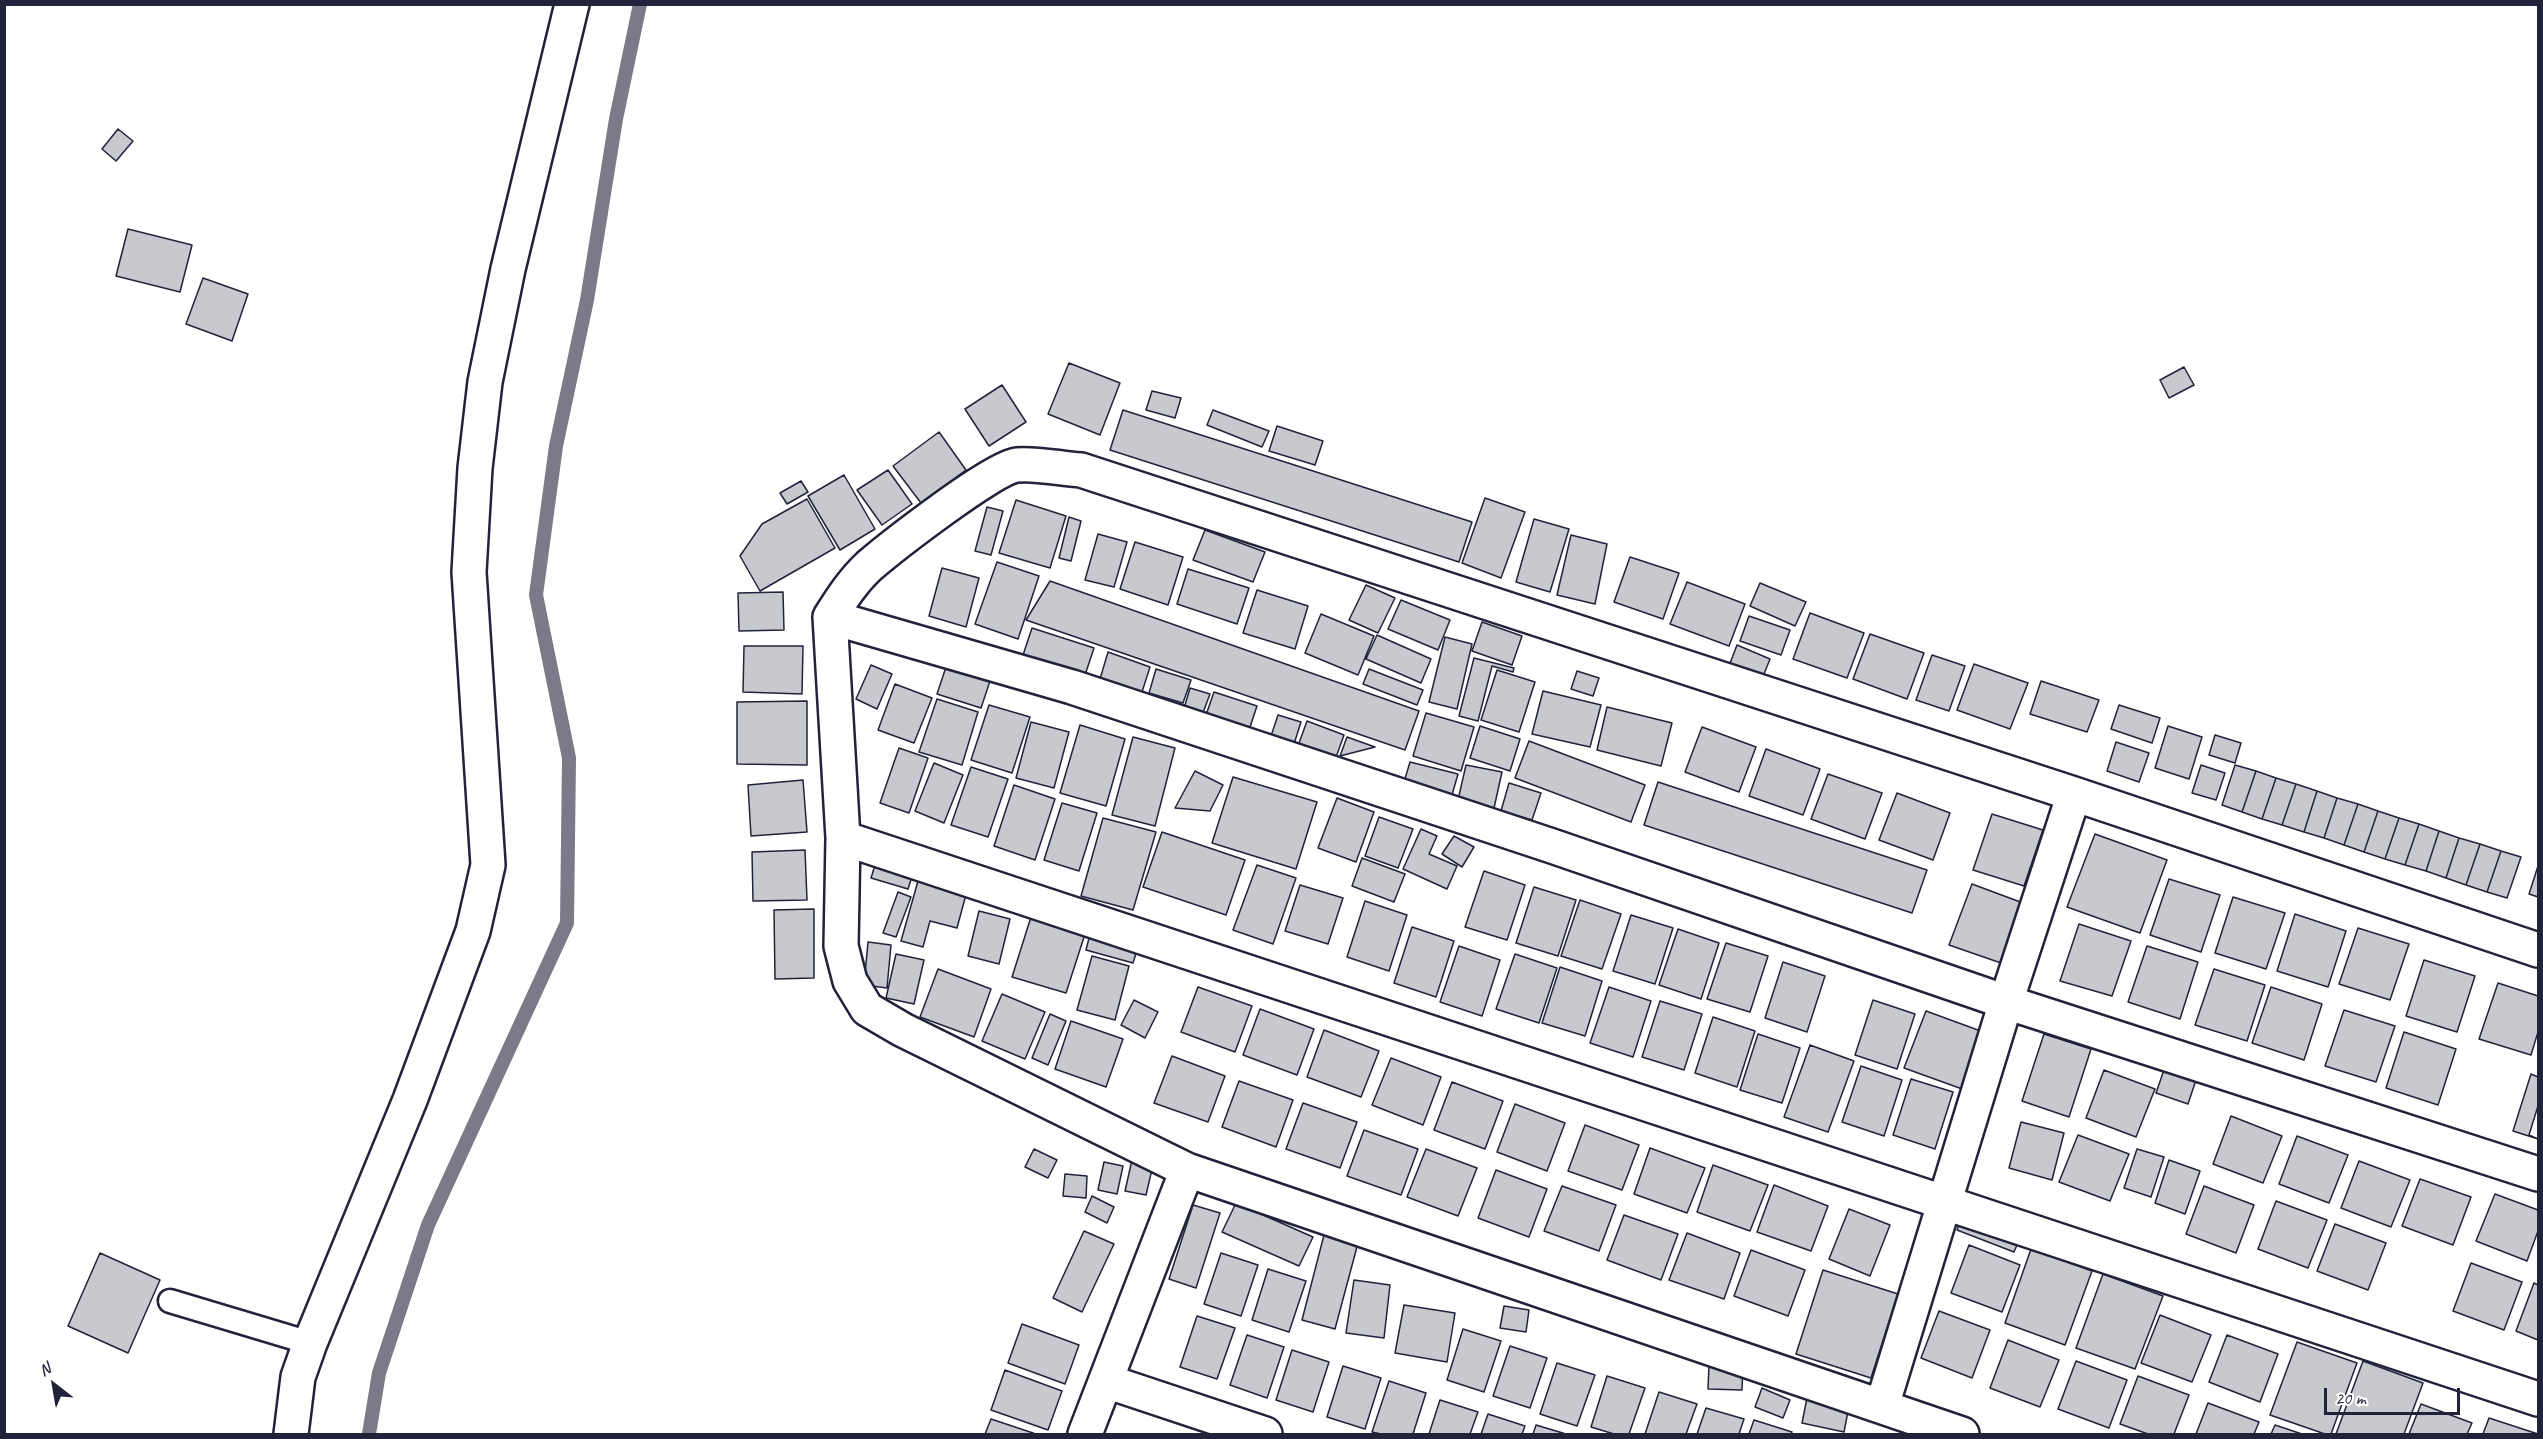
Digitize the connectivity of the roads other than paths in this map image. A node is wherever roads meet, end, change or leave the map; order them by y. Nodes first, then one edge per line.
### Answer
1 (572, 4) edge
2 (830, 617) junction
3 (2074, 794) junction
4 (843, 838) junction
5 (2538, 950) edge
6 (2006, 1002) junction
7 (1187, 1170) junction
8 (2538, 1174) edge
9 (1945, 1202) junction
10 (170, 1301) dead end
11 (310, 1343) junction
12 (1106, 1380) junction
13 (2538, 1399) edge
14 (1882, 1406) junction
15 (291, 1434) edge
16 (1085, 1434) edge
17 (1265, 1434) edge
18 (1962, 1434) edge

1 - 11 street
2 - 3 street
2 - 4 street
2 - 6 street
3 - 5 street
3 - 6 street
4 - 7 street
4 - 9 street
6 - 8 street
6 - 9 street
7 - 12 street
7 - 14 street
9 - 13 street
9 - 14 street
10 - 11 lane
11 - 15 street
12 - 16 street
12 - 17 street
14 - 18 street

